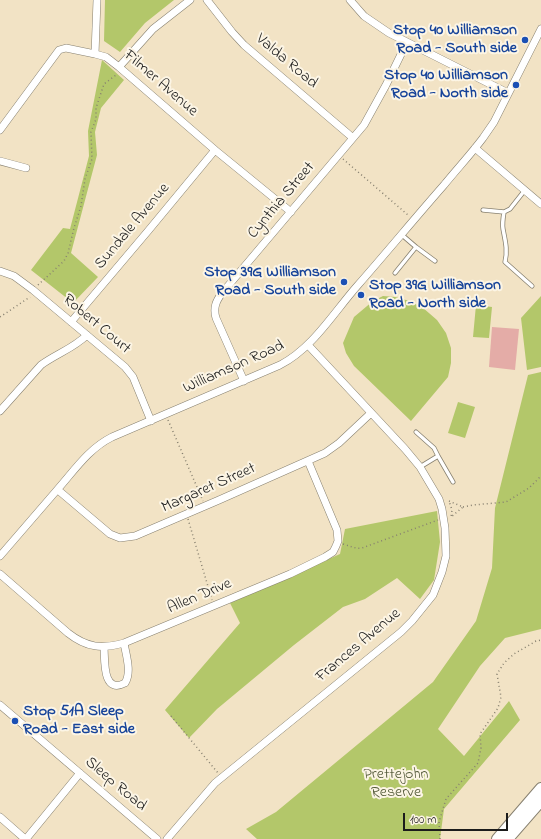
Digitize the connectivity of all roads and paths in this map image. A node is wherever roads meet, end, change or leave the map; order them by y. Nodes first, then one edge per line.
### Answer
1 (97, 0) edge
2 (190, 0) edge
3 (207, 0) edge
4 (350, 0) edge
5 (541, 29) edge
6 (407, 42) junction
7 (95, 54) junction
8 (121, 68) junction
9 (508, 93) junction
10 (0, 130) edge
11 (353, 138) junction
12 (475, 148) junction
13 (215, 150) junction
14 (339, 156) junction
15 (0, 161) edge
16 (26, 168) dead end
17 (524, 190) junction
18 (541, 204) edge
19 (483, 210) dead end
20 (291, 212) junction
21 (504, 212) junction
22 (408, 215) dead end
23 (402, 235) junction
24 (416, 247) junction
25 (435, 261) dead end
26 (0, 271) edge
27 (395, 273) dead end
28 (532, 286) dead end
29 (35, 291) junction
30 (0, 317) edge
31 (71, 322) junction
32 (87, 335) junction
33 (308, 345) junction
34 (244, 381) junction
35 (0, 411) edge
36 (371, 413) junction
37 (166, 415) junction
38 (151, 421) junction
39 (416, 432) dead end
40 (438, 456) junction
41 (308, 461) junction
42 (420, 467) junction
43 (541, 476) edge
44 (453, 482) dead end
45 (58, 490) junction
46 (205, 506) junction
47 (463, 507) junction
48 (187, 514) junction
49 (441, 519) dead end
50 (343, 544) dead end
51 (0, 556) edge
52 (0, 574) edge
53 (214, 606) junction
54 (541, 640) edge
55 (124, 644) junction
56 (104, 647) junction
57 (0, 705) edge
58 (171, 716) dead end
59 (80, 773) junction
60 (222, 777) junction
61 (541, 788) edge
62 (541, 801) edge
63 (0, 818) edge
64 (26, 839) edge
65 (157, 839) edge
66 (168, 839) edge
67 (440, 839) edge
68 (497, 839) edge
69 (508, 839) edge

1 - 7 street
2 - 8 street
3 - 11 street, Valda Road
4 - 6 street
5 - 9 street, Williamson Road
6 - 9 street
6 - 11 street, Cynthia Street
7 - 8 street, Filmer Avenue
7 - 10 street, Filmer Avenue
8 - 13 street, Filmer Avenue
8 - 29 path
9 - 12 street, Williamson Road
11 - 14 street, Cynthia Street
12 - 17 street
12 - 23 street, Williamson Road
13 - 20 street, Filmer Avenue
13 - 31 street, Sundale Avenue
14 - 20 street, Cynthia Street
14 - 22 path
15 - 16 street
17 - 18 street
17 - 21 lane
19 - 21 lane
20 - 34 street, Cynthia Street
21 - 28 lane
23 - 24 lane
23 - 33 street, Williamson Road
24 - 25 lane
24 - 27 lane
26 - 29 street, Robert Court
29 - 30 path
29 - 31 street, Robert Court
31 - 32 street, Robert Court
32 - 35 street
32 - 38 street, Robert Court
33 - 34 street, Williamson Road
33 - 36 street, Frances Avenue
34 - 37 street, Williamson Road
36 - 41 street, Margaret Street
36 - 42 street, Frances Avenue
37 - 38 street, Williamson Road
37 - 46 path
38 - 45 street, Williamson Road
39 - 40 lane
40 - 42 lane
40 - 44 lane
41 - 46 street, Margaret Street
41 - 53 street, Allen Drive
42 - 60 street, Frances Avenue
43 - 47 path
45 - 48 street, Margaret Street
45 - 51 street, Williamson Road
46 - 48 street, Margaret Street
47 - 47 path
48 - 53 path
49 - 50 path
52 - 56 street, Allen Drive
53 - 55 street, Allen Drive
54 - 67 path
55 - 56 street, Allen Drive
55 - 56 street
57 - 59 street, Sleep Road
58 - 60 path
59 - 64 street
59 - 65 street, Sleep Road
60 - 66 street, Frances Avenue
61 - 68 main road
62 - 69 main road
63 - 64 street

